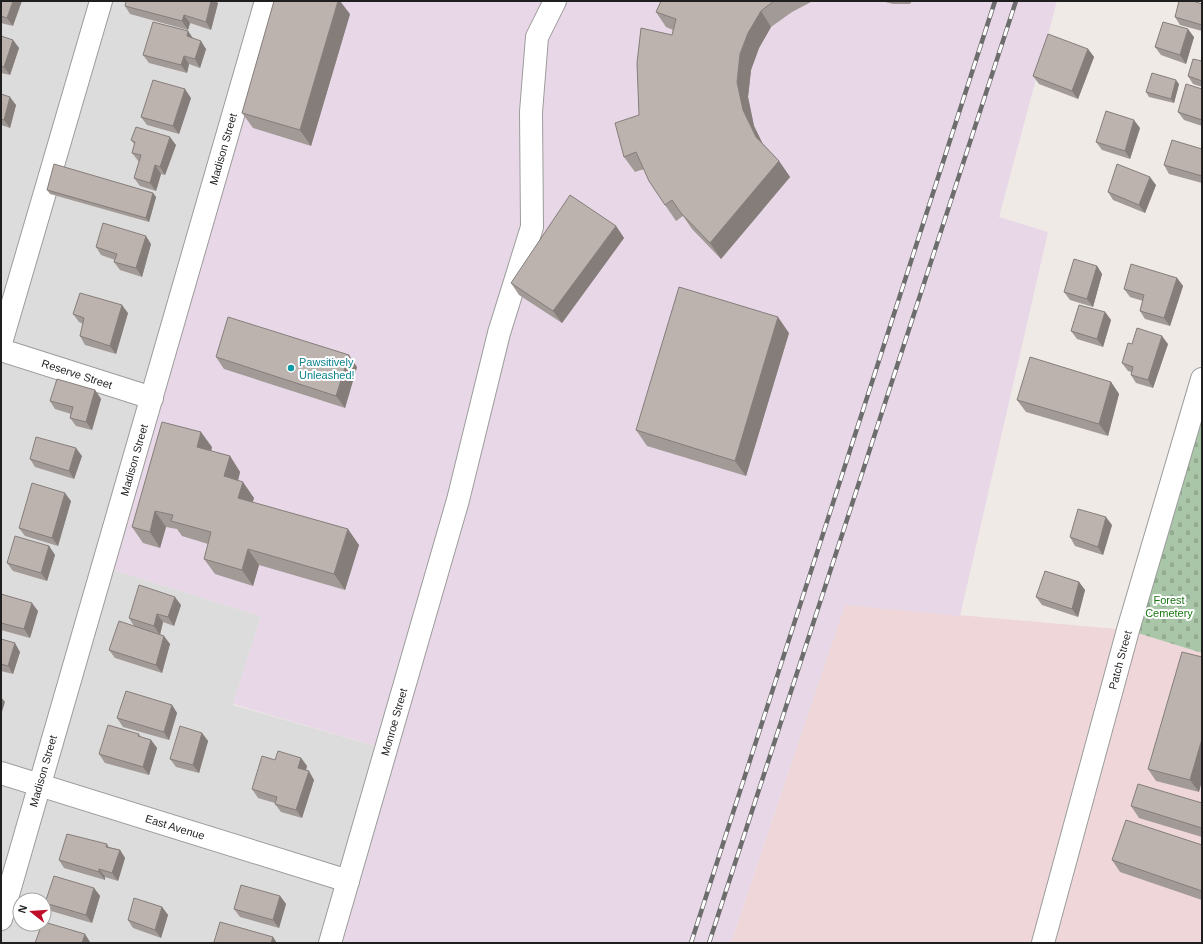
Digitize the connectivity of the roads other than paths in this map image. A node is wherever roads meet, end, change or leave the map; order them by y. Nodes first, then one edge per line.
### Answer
1 (101, 1) edge
2 (266, 1) edge
3 (555, 1) edge
4 (1, 343) edge
5 (1, 350) edge
6 (1202, 379) edge
7 (152, 398) junction
8 (1194, 438) edge
9 (1, 773) edge
10 (39, 785) junction
11 (348, 881) junction
12 (1, 919) edge
13 (330, 943) edge
14 (1044, 943) edge

1 - 4 street
2 - 7 street, Madison Street
3 - 11 street, Monroe Street
5 - 7 street, Reserve Street
6 - 8 street, Patch Street
7 - 10 street, Madison Street
8 - 14 street, Patch Street
9 - 10 street, East Avenue
10 - 11 street, East Avenue
10 - 12 street, Madison Street
11 - 13 street, Monroe Street

